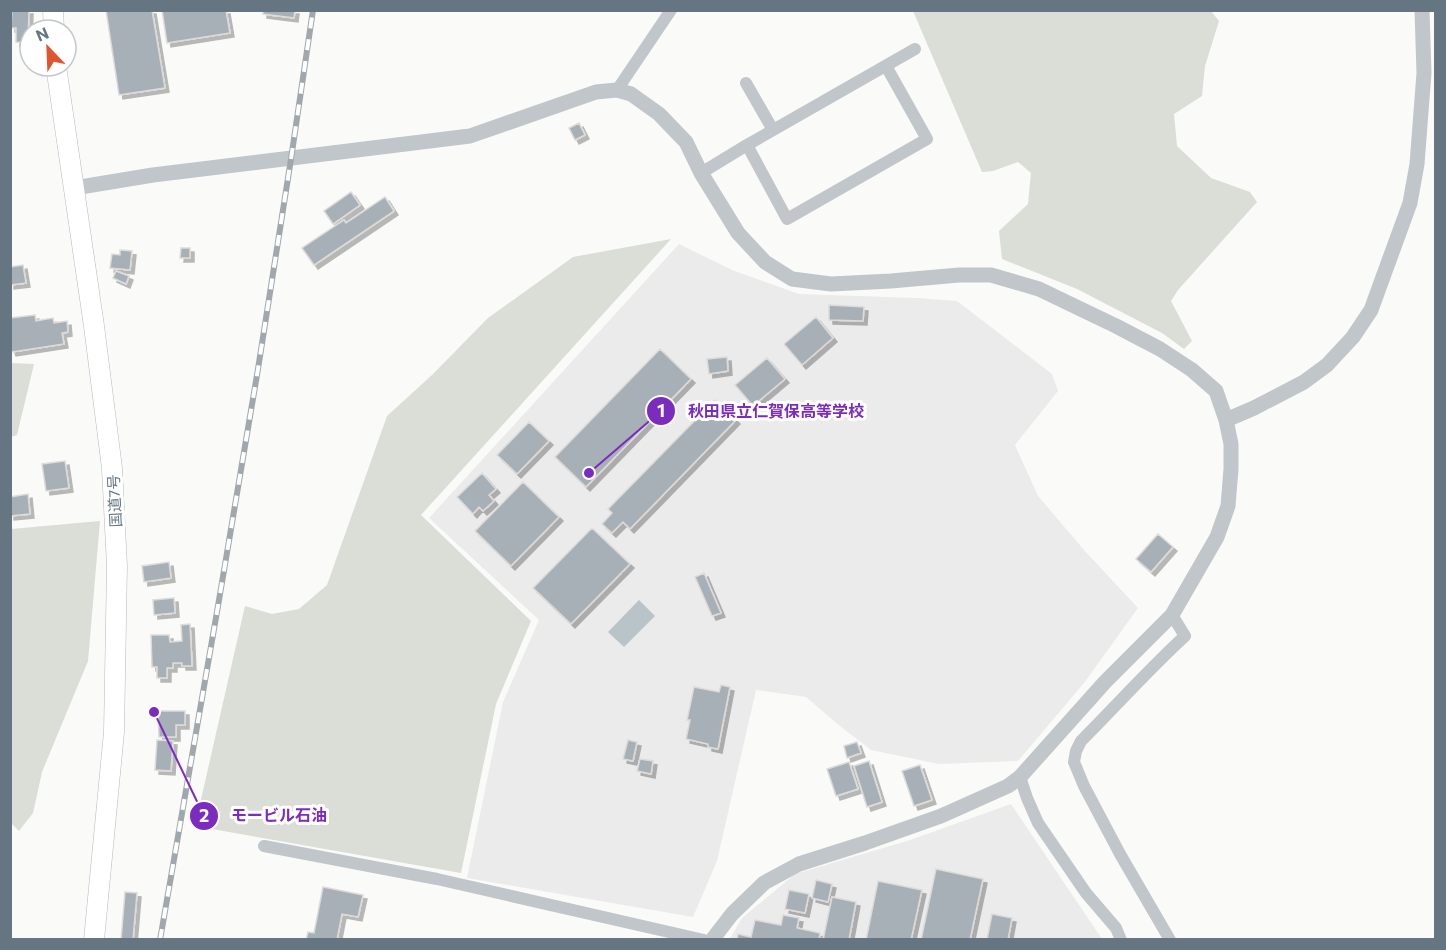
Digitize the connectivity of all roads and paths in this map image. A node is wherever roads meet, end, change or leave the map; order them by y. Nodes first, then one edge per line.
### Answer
1 (671, 10) edge
2 (1422, 10) edge
3 (915, 49) dead end
4 (886, 66) junction
5 (58, 78) edge
6 (746, 83) dead end
7 (617, 90) junction
8 (773, 130) junction
9 (747, 145) junction
10 (701, 173) junction
11 (74, 188) junction
12 (1226, 420) junction
13 (1172, 615) junction
14 (1020, 777) junction
15 (264, 846) dead end
16 (94, 939) edge
17 (704, 939) edge
18 (712, 939) edge
19 (1121, 939) edge
20 (1170, 939) edge

1 - 7 street
2 - 12 street
3 - 4 street
4 - 8 street
4 - 9 street
5 - 11 highway, 国道7号
6 - 8 street
7 - 10 street
7 - 11 street
8 - 9 street
9 - 10 street
10 - 12 street
11 - 16 highway, 国道7号
12 - 13 street
13 - 14 street
13 - 20 street
14 - 18 street
14 - 19 street
15 - 17 street

